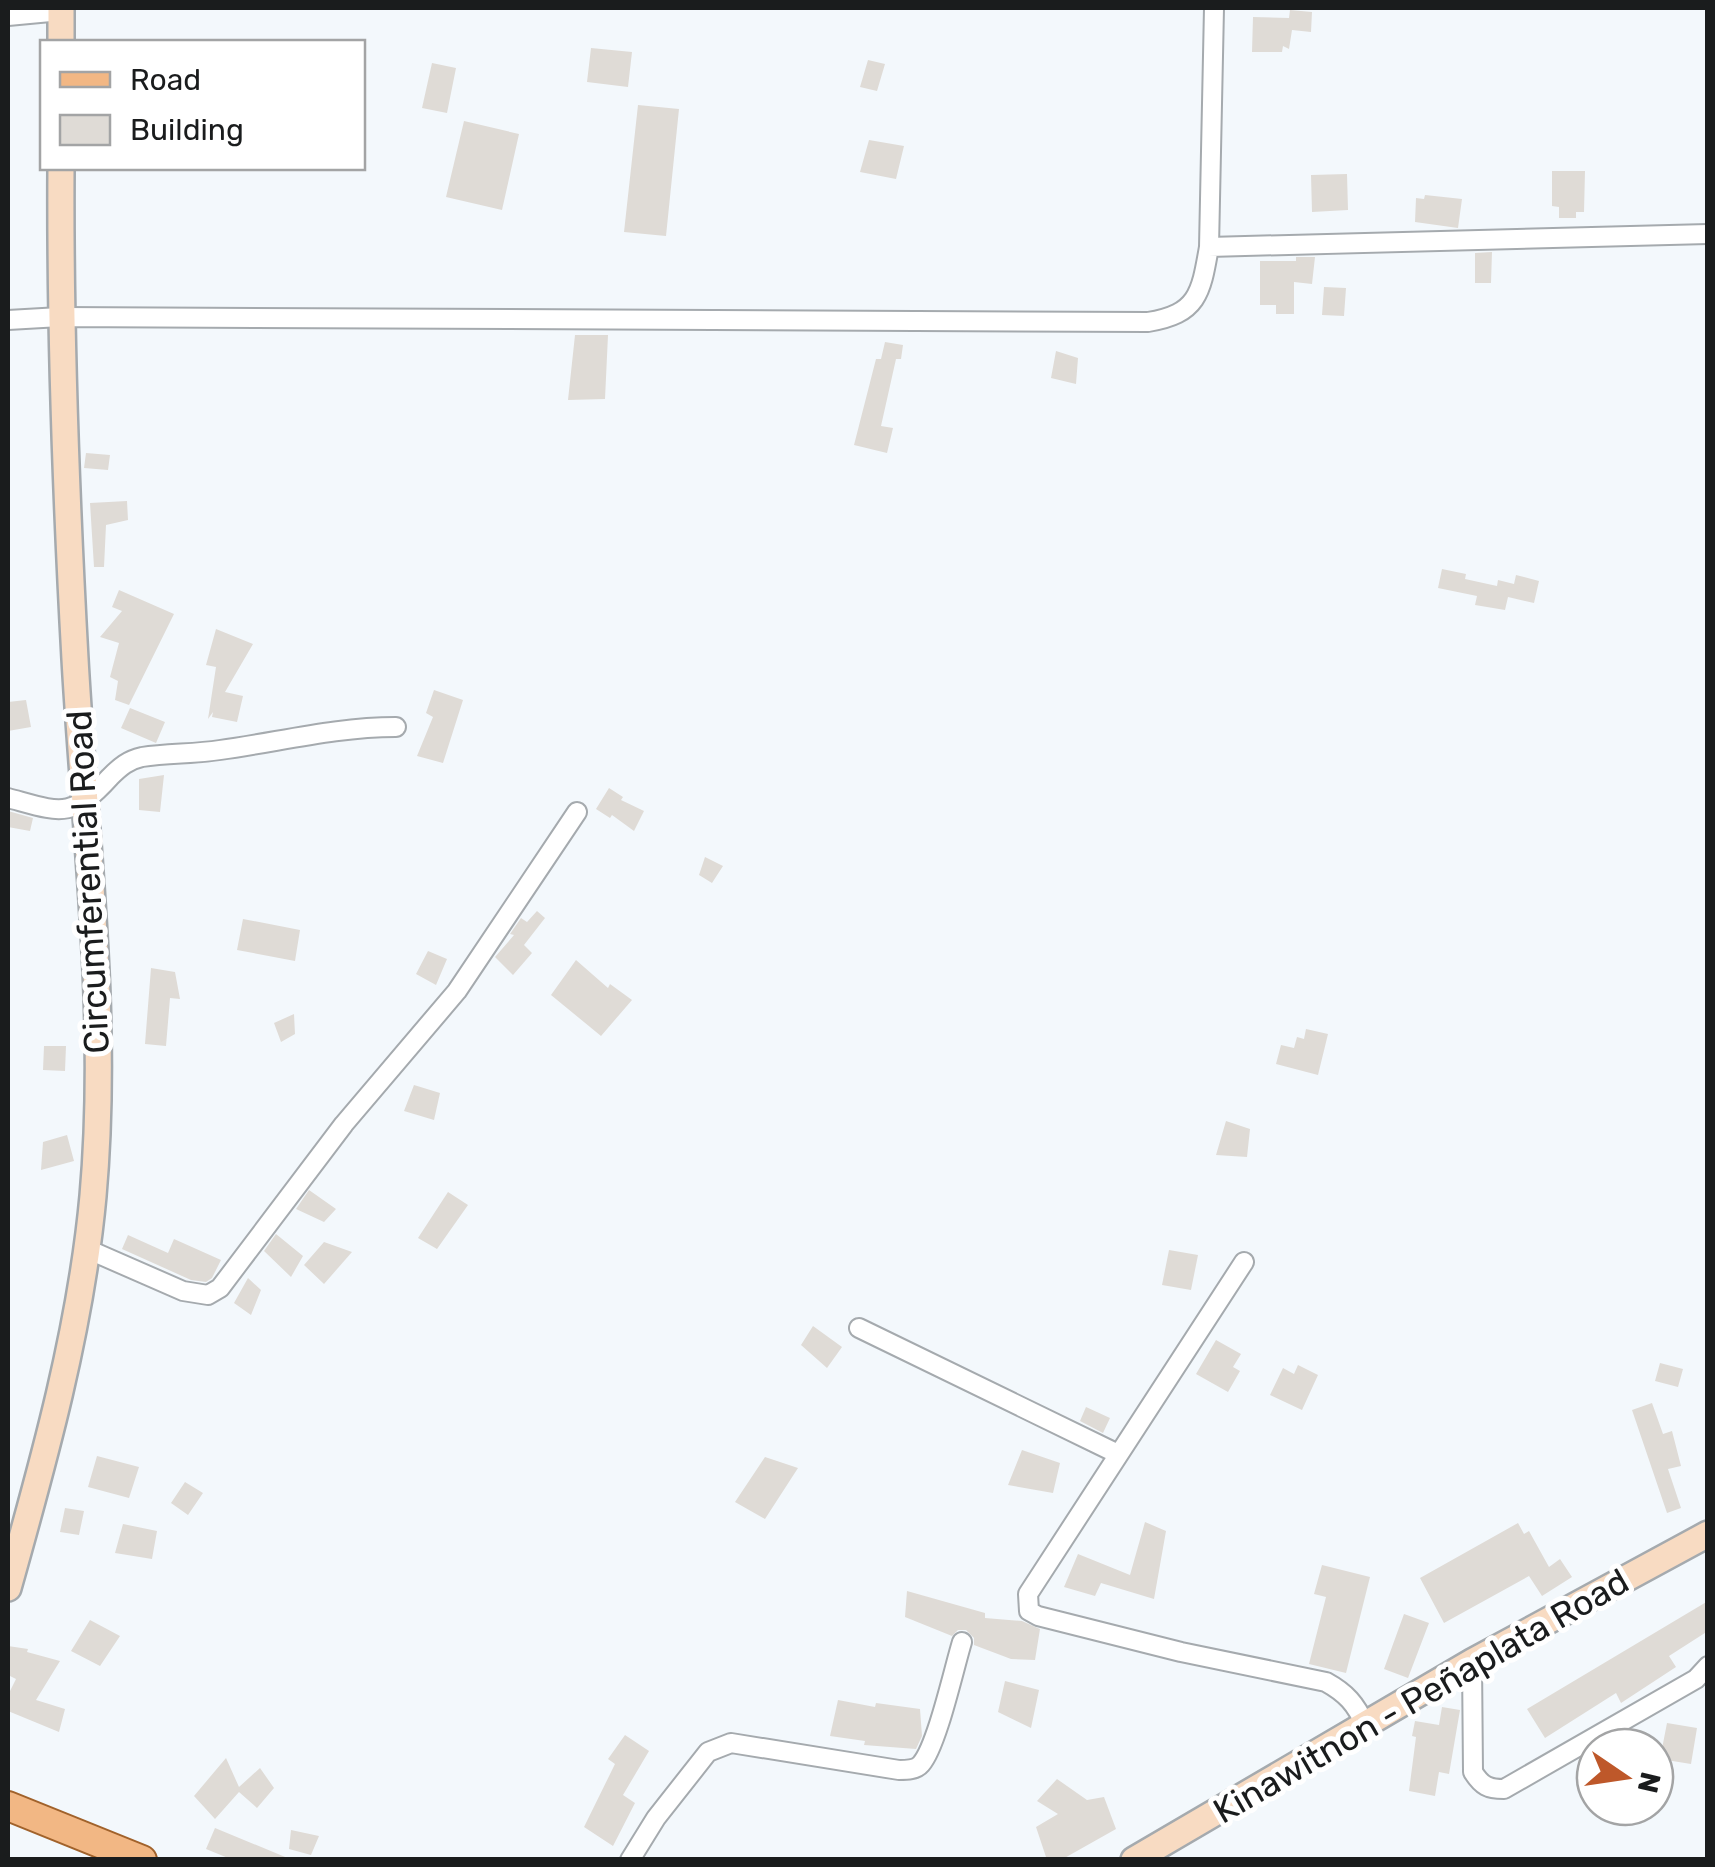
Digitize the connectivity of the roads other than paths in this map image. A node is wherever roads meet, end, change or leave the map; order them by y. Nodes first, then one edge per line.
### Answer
1 (1214, 8) edge
2 (60, 9) edge
3 (8, 16) edge
4 (60, 40) edge
5 (60, 170) edge
6 (1708, 234) edge
7 (1209, 246) junction
8 (60, 317) junction
9 (8, 320) edge
10 (396, 727) dead end
11 (8, 798) edge
12 (86, 804) junction
13 (577, 812) dead end
14 (86, 1249) junction
15 (1244, 1262) dead end
16 (859, 1328) dead end
17 (1118, 1454) junction
18 (1708, 1534) edge
19 (8, 1588) edge
20 (962, 1642) dead end
21 (1472, 1662) junction
22 (1708, 1666) edge
23 (1365, 1725) junction
24 (8, 1806) edge
25 (142, 1860) edge
26 (630, 1860) edge
27 (1134, 1860) edge

1 - 7 street
2 - 3 street
2 - 4 main road
5 - 8 main road, Circumferential Road
6 - 7 street
7 - 8 street
8 - 9 street
8 - 12 main road, Circumferential Road
10 - 12 street
11 - 12 street
12 - 14 main road, Circumferential Road
13 - 14 street
14 - 19 main road, Circumferential Road
15 - 17 street
16 - 17 street
17 - 23 street
18 - 21 main road, Kinawitnon - Peñaplata Road
20 - 26 street
21 - 22 street
21 - 23 main road, Kinawitnon - Peñaplata Road
23 - 27 main road, Kinawitnon - Peñaplata Road
24 - 25 main road

